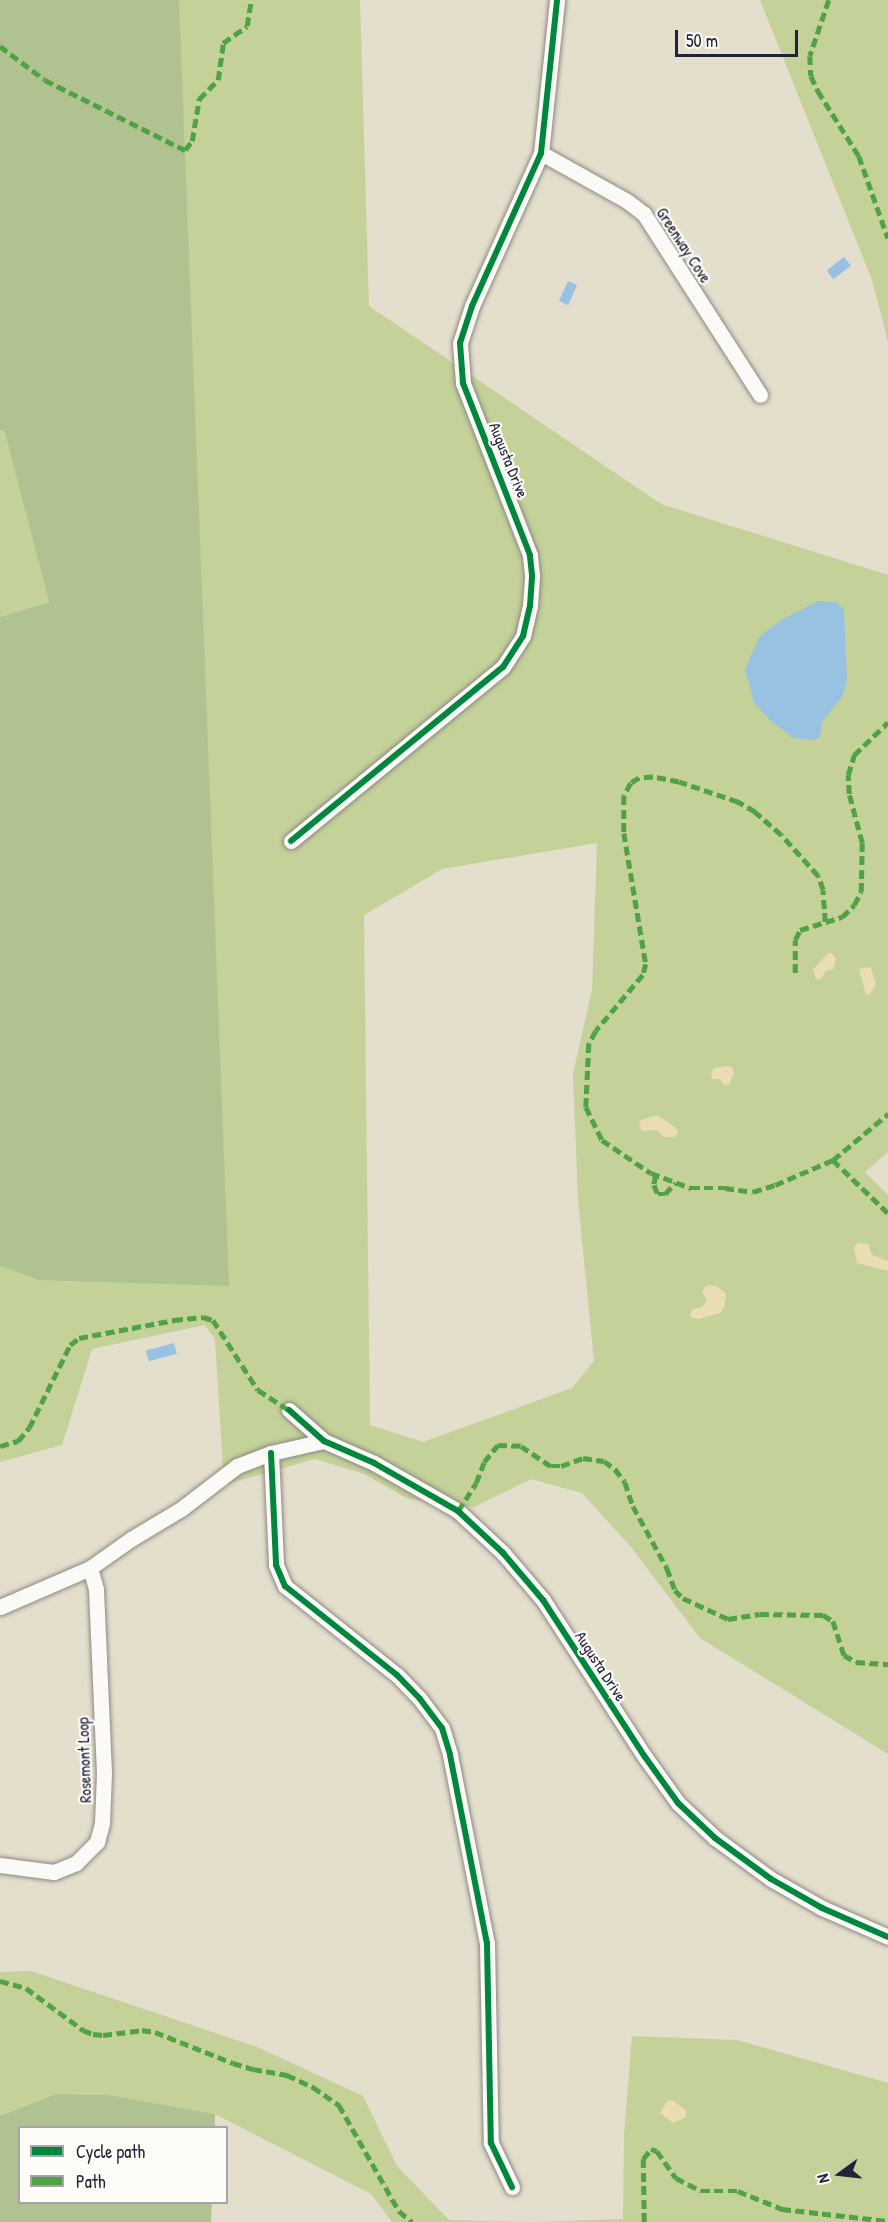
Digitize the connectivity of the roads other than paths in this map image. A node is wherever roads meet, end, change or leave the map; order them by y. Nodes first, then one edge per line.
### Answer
1 (557, 0) edge
2 (541, 153) junction
3 (760, 395) dead end
4 (291, 841) dead end
5 (289, 1410) dead end
6 (324, 1441) junction
7 (271, 1453) junction
8 (90, 1568) junction
9 (0, 1607) edge
10 (0, 1865) edge
11 (888, 1937) edge
12 (512, 2187) dead end

1 - 2 street, Augusta Drive
2 - 3 street, Greenway Cove
2 - 4 street, Augusta Drive
5 - 6 street, Augusta Drive
6 - 7 street
6 - 11 street, Augusta Drive
7 - 8 street
7 - 12 street
8 - 9 street
8 - 10 street, Rosemont Loop

